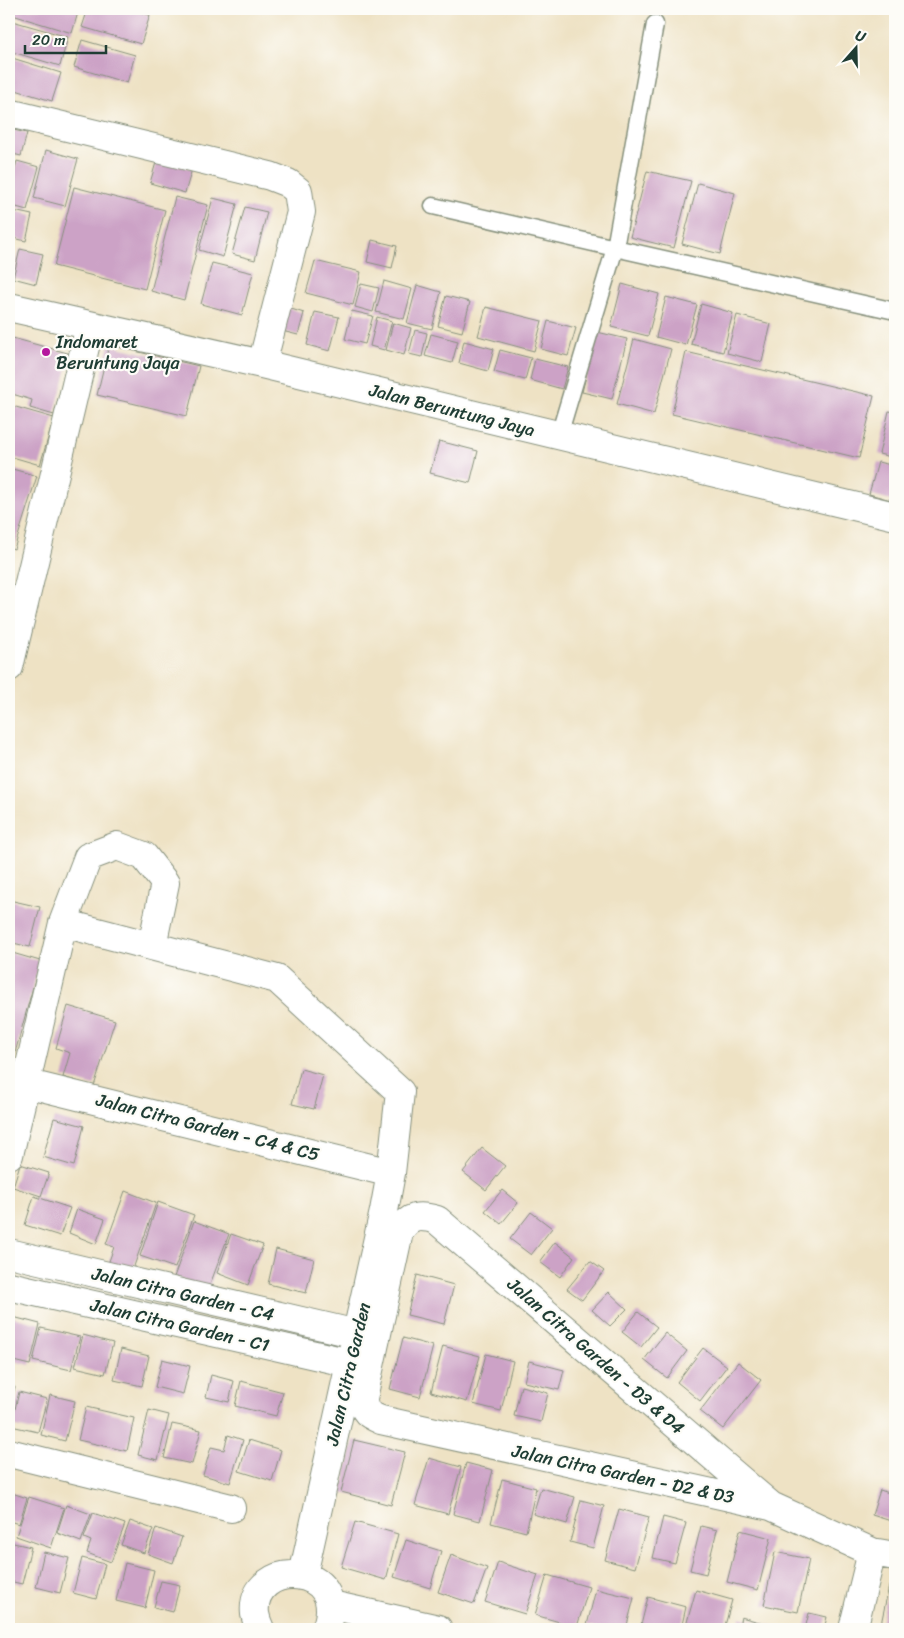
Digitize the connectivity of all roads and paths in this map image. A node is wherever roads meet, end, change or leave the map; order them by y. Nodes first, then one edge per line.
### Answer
1 (655, 24) dead end
2 (9, 113) edge
3 (433, 206) dead end
4 (614, 248) junction
5 (9, 307) edge
6 (895, 311) edge
7 (90, 326) junction
8 (262, 364) junction
9 (559, 435) junction
10 (895, 516) edge
11 (9, 667) edge
12 (63, 923) junction
13 (152, 946) junction
14 (25, 1083) junction
15 (9, 1155) edge
16 (391, 1173) junction
17 (416, 1217) joint
18 (9, 1253) edge
19 (9, 1286) edge
20 (357, 1334) junction
21 (350, 1363) junction
22 (367, 1413) joint
23 (9, 1453) edge
24 (771, 1506) junction
25 (231, 1508) dead end
26 (884, 1554) edge
27 (302, 1575) junction
28 (328, 1617) edge
29 (260, 1629) edge
30 (438, 1629) edge
31 (853, 1629) edge

1 - 4 lane
2 - 8 street
3 - 4 lane
4 - 6 lane
4 - 9 lane
5 - 7 street, Jalan Beruntung Jaya
7 - 8 street, Jalan Beruntung Jaya
7 - 11 street
8 - 9 street, Jalan Beruntung Jaya
9 - 10 street, Jalan Beruntung Jaya
12 - 13 street
12 - 13 street
12 - 14 street
13 - 16 street, Jalan Citra Garden
14 - 15 street
14 - 16 street, Jalan Citra Garden - C4 & C5
16 - 20 street, Jalan Citra Garden
17 - 22 street, Jalan Citra Garden
17 - 24 street, Jalan Citra Garden - D3 & D4
18 - 20 street, Jalan Citra Garden - C4
19 - 21 street, Jalan Citra Garden - C1
20 - 21 street, Jalan Citra Garden
21 - 27 street, Jalan Citra Garden
22 - 24 street, Jalan Citra Garden - D2 & D3
23 - 25 street
24 - 26 street, Jalan Citra Garden - D2 & D3
26 - 31 street
27 - 28 street
27 - 29 street
28 - 30 street

